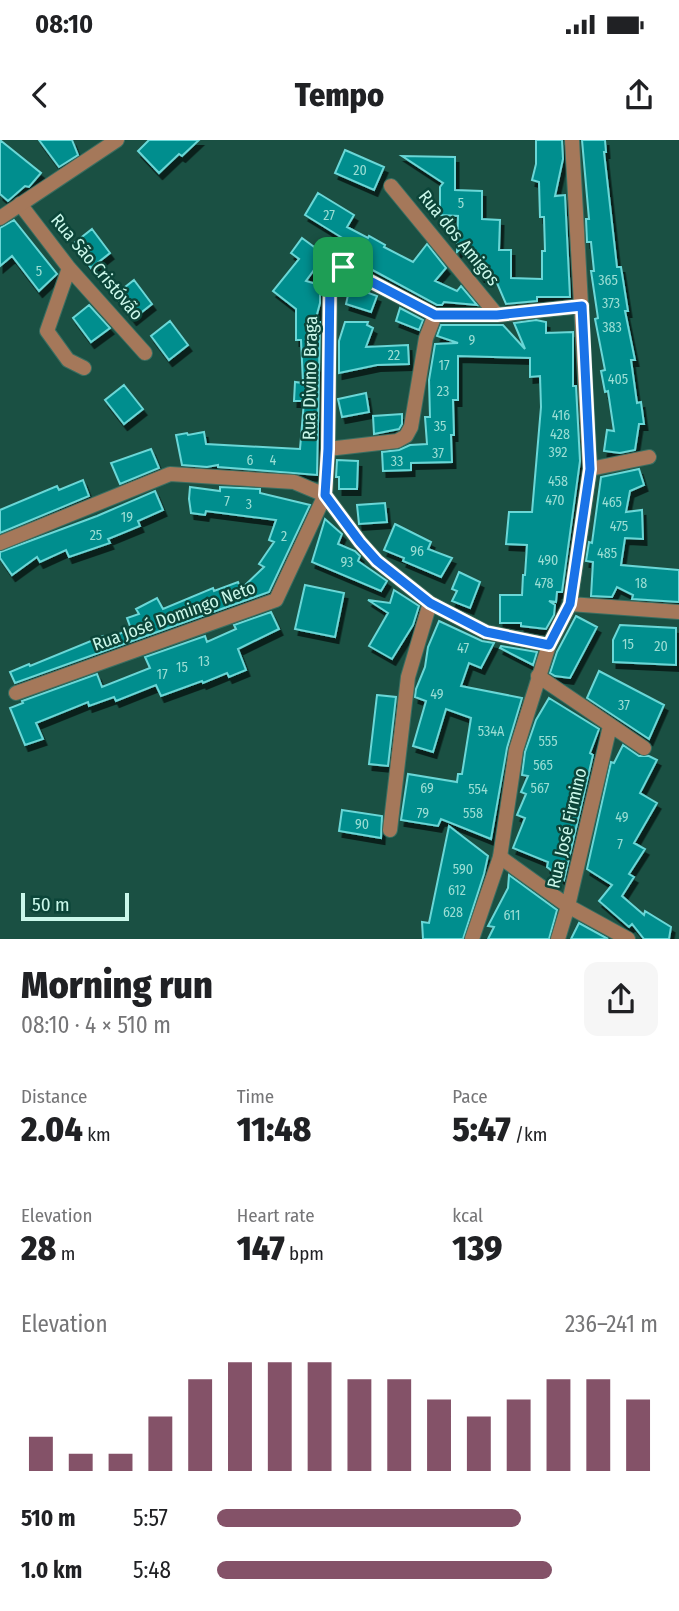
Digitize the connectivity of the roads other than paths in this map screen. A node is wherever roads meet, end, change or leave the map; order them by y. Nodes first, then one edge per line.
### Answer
1 (117, 140) edge
2 (572, 140) edge
3 (391, 186) dead end
4 (20, 204) junction
5 (0, 218) edge
6 (69, 268) junction
7 (582, 306) junction
8 (435, 315) junction
9 (497, 315) junction
10 (145, 353) dead end
11 (84, 368) dead end
12 (328, 449) junction
13 (649, 457) dead end
14 (590, 469) junction
15 (325, 495) junction
16 (0, 543) edge
17 (430, 603) junction
18 (570, 604) junction
19 (679, 612) edge
20 (549, 645) junction
21 (538, 676) junction
22 (16, 693) dead end
23 (610, 726) junction
24 (644, 748) dead end
25 (390, 830) dead end
26 (500, 857) junction
27 (568, 906) junction
28 (472, 939) edge
29 (558, 939) edge
30 (628, 939) edge

1 - 4 street
2 - 7 street
3 - 9 street, Rua dos Amigos
4 - 5 street
4 - 6 street, Rua São Cristóvão
6 - 10 street, Rua São Cristóvão
6 - 11 street
7 - 9 street, Rua Divino Braga
7 - 14 street
8 - 9 street, Rua Divino Braga
8 - 12 street
8 - 12 street, Rua Divino Braga
12 - 15 street, Rua Divino Braga
13 - 14 street
14 - 18 street
15 - 16 street
15 - 17 street
15 - 22 street, Rua José Domingo Neto
17 - 20 street
17 - 25 street
18 - 19 street
18 - 20 street
20 - 21 street
21 - 23 street
21 - 26 street
23 - 24 street
23 - 27 street, Rua José Firmino
26 - 27 street
26 - 28 street
27 - 29 street, Rua José Firmino
27 - 30 street

